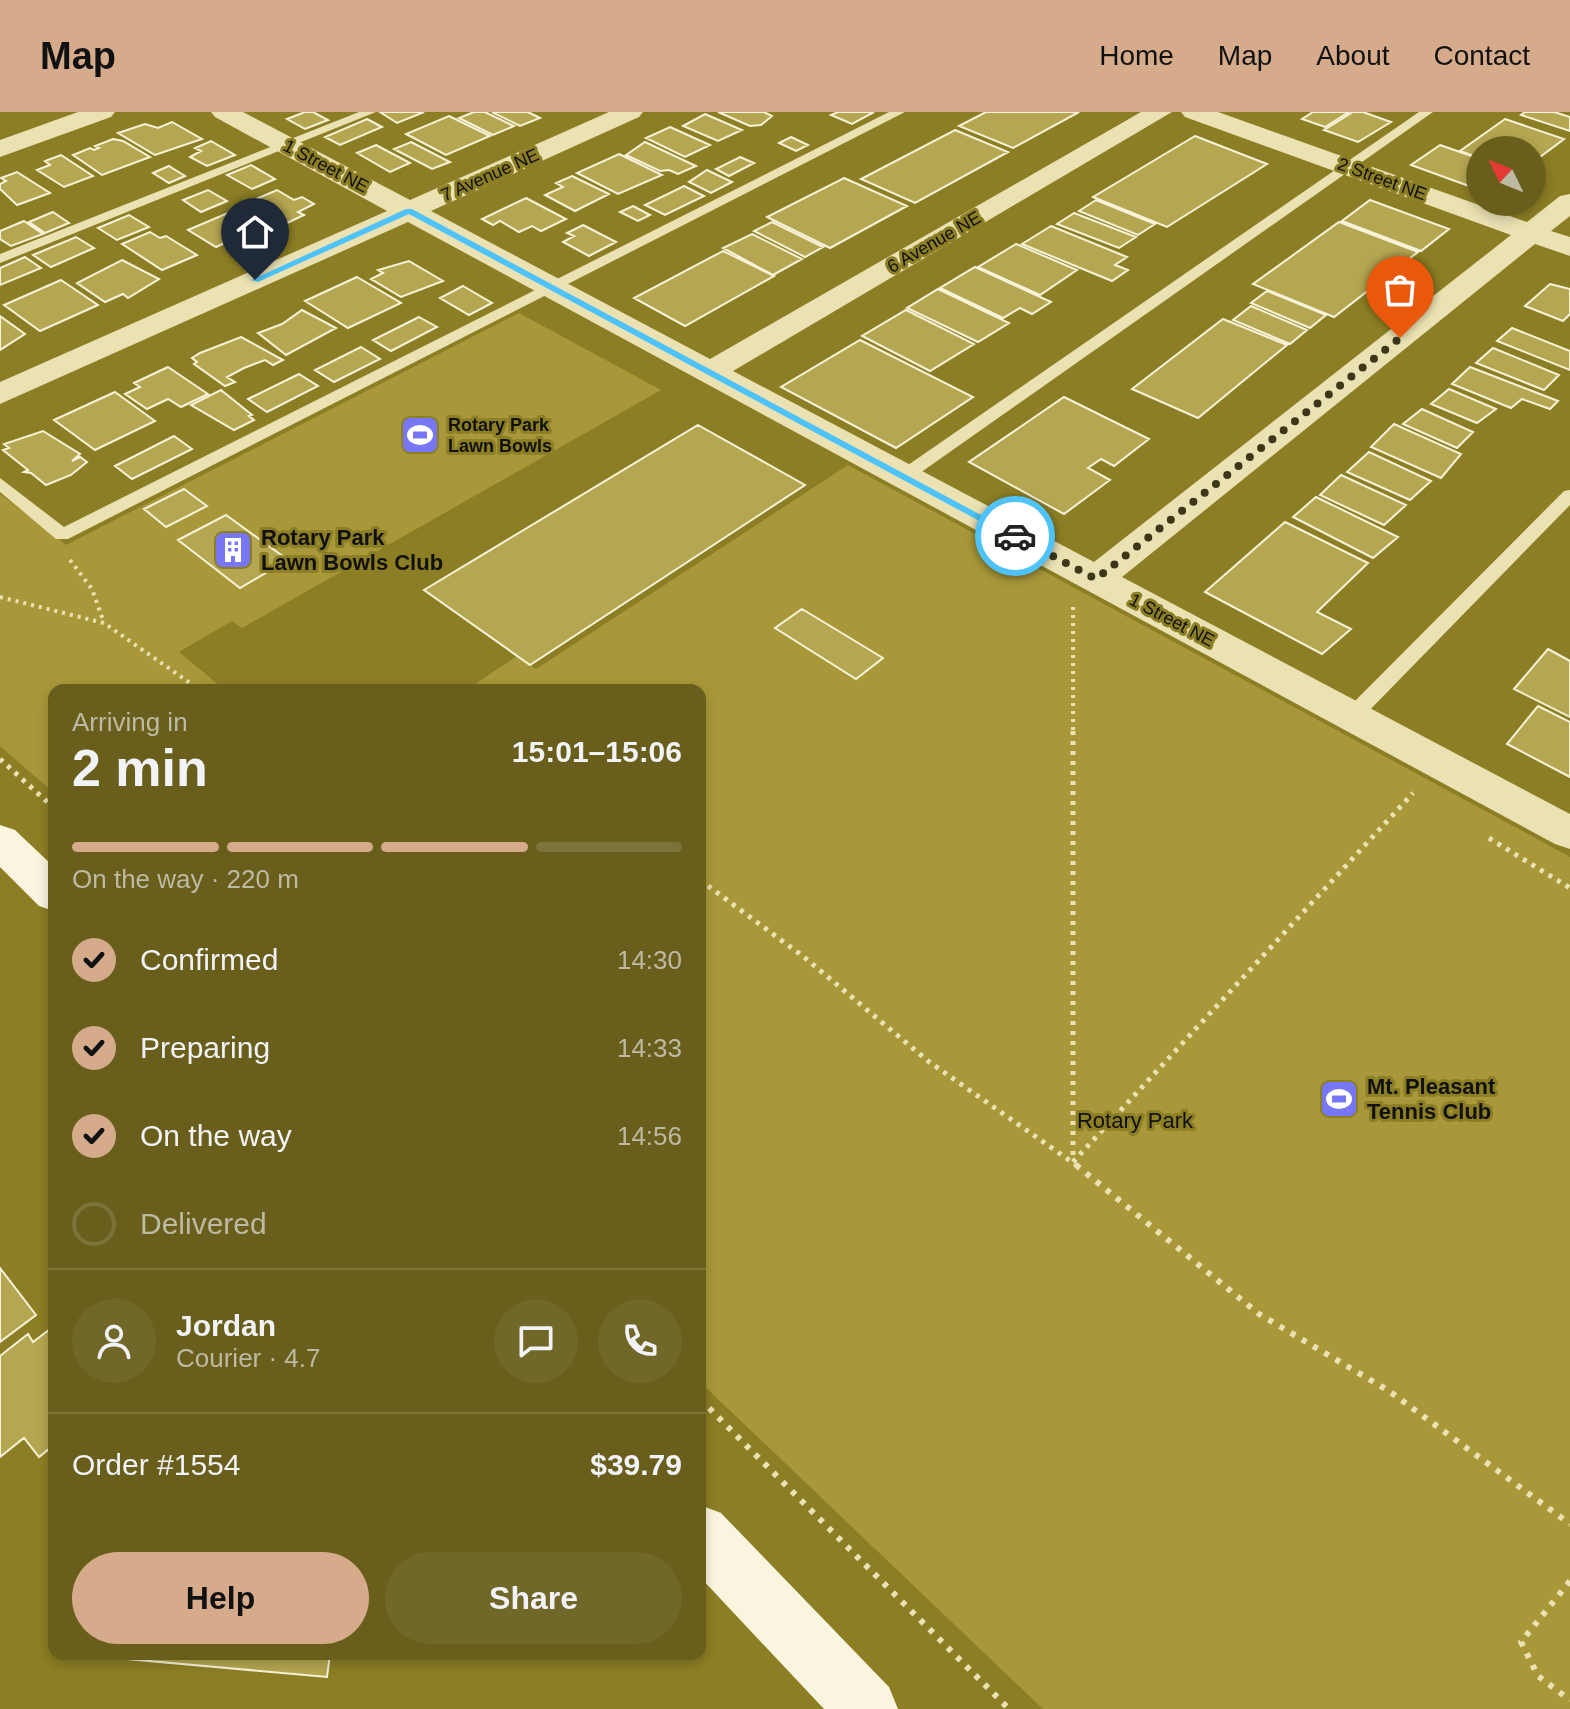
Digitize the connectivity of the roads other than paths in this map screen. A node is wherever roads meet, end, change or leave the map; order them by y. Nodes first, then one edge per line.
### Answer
1 (102, 112) edge
2 (224, 112) edge
3 (370, 112) edge
4 (630, 112) edge
5 (899, 112) edge
6 (1159, 112) edge
7 (1194, 112) edge
8 (1427, 112) edge
9 (286, 145) junction
10 (0, 149) edge
11 (1348, 166) junction
12 (1570, 202) edge
13 (409, 211) junction
14 (1532, 233) junction
15 (1570, 247) edge
16 (0, 259) edge
17 (550, 287) junction
18 (709, 372) junction
19 (0, 394) edge
20 (904, 476) junction
21 (0, 483) edge
22 (1570, 495) edge
23 (1084, 589) junction
24 (1352, 716) junction
25 (1570, 833) edge
26 (0, 841) edge
27 (48, 888) edge
28 (706, 1540) edge
29 (867, 1709) edge

1 - 10 street
2 - 9 street, 1 Street NE
3 - 9 lane
4 - 13 street, 7 Avenue NE
5 - 17 lane
6 - 18 street, 6 Avenue NE
7 - 11 street, 2 Street NE
8 - 11 lane
9 - 13 street, 1 Street NE
9 - 16 lane
11 - 14 street, 2 Street NE
11 - 20 lane
12 - 14 street
13 - 17 street, 1 Street NE
13 - 19 street, 7 Avenue NE
14 - 15 street, 2 Street NE
14 - 23 street
17 - 18 street, 1 Street NE
17 - 21 lane
18 - 20 street, 1 Street NE
20 - 23 street, 1 Street NE
22 - 24 lane
23 - 24 street, 1 Street NE
24 - 25 street, 1 Street NE
26 - 27 main road
28 - 29 main road

